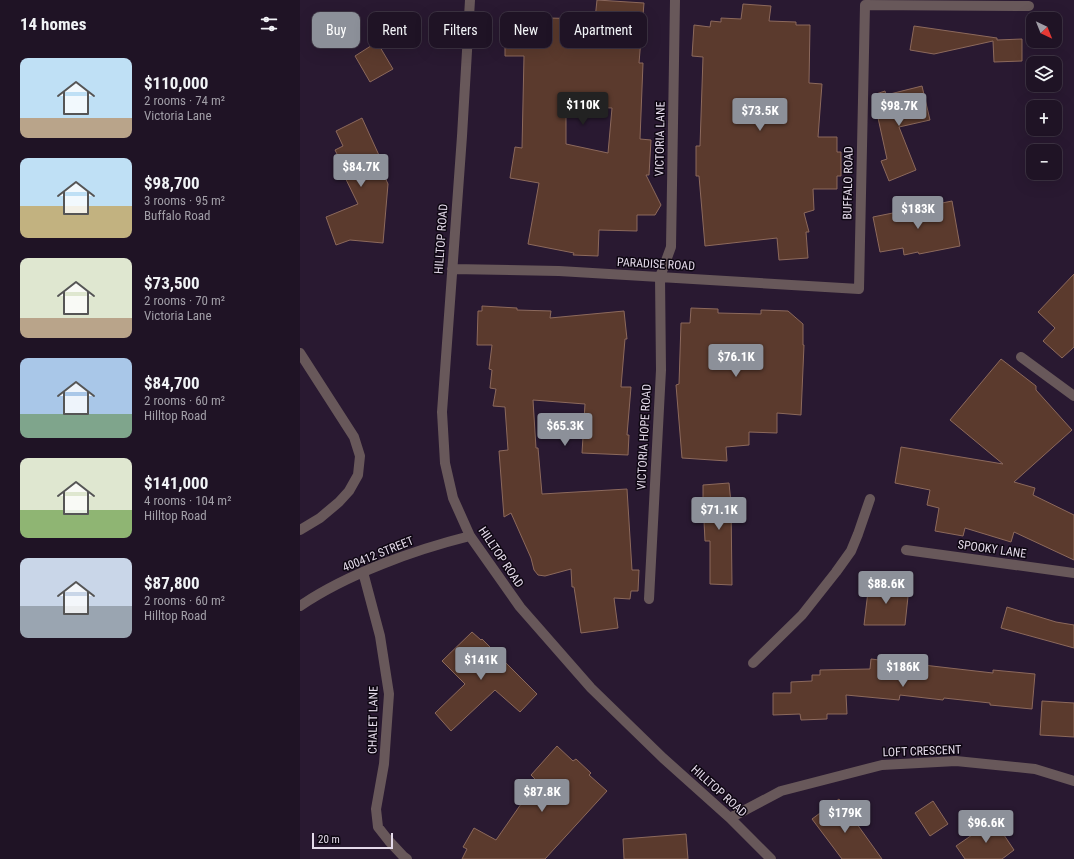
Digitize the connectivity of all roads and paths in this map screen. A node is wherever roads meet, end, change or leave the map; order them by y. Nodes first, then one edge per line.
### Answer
1 (470, 0) edge
2 (675, 0) edge
3 (1029, 6) dead end
4 (452, 269) junction
5 (660, 277) junction
6 (859, 289) joint
7 (300, 353) edge
8 (1021, 357) dead end
9 (1074, 396) edge
10 (870, 499) dead end
11 (300, 530) edge
12 (470, 536) junction
13 (906, 550) dead end
14 (364, 572) junction
15 (1074, 573) edge
16 (649, 599) dead end
17 (300, 606) edge
18 (752, 663) dead end
19 (1074, 781) edge
20 (730, 818) junction
21 (407, 859) edge
22 (771, 859) edge

1 - 4 street, HILLTOP ROAD
2 - 5 street, VICTORIA LANE
3 - 6 street, BUFFALO ROAD
4 - 5 street, PARADISE ROAD
4 - 12 street, HILLTOP ROAD
5 - 6 street, PARADISE ROAD
5 - 16 street, VICTORIA HOPE ROAD
7 - 11 street
8 - 9 street
10 - 18 street
12 - 14 street, 400412 STREET
12 - 20 street, HILLTOP ROAD
13 - 15 street, SPOOKY LANE
14 - 17 street, 400412 STREET
14 - 21 street, CHALET LANE
19 - 20 street, LOFT CRESCENT
20 - 22 street, HILLTOP ROAD

